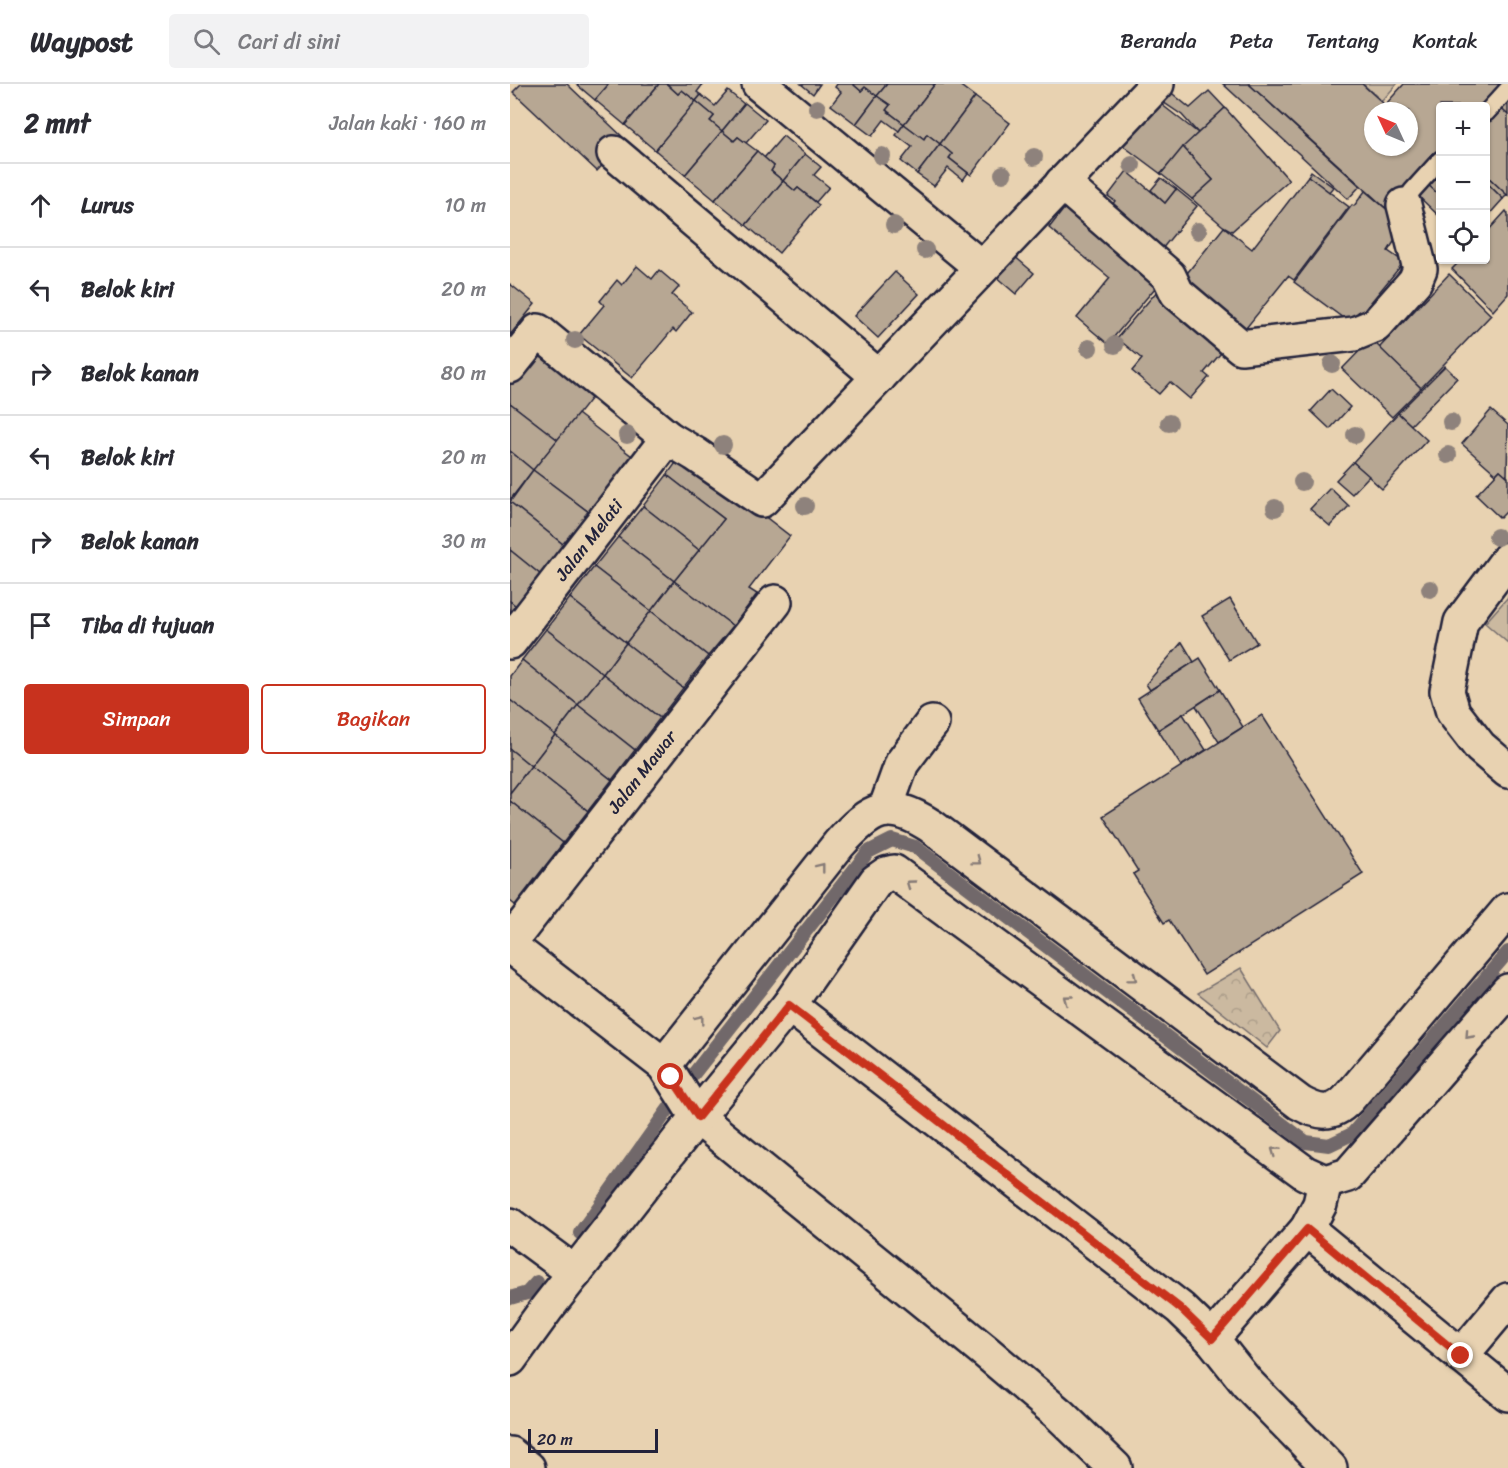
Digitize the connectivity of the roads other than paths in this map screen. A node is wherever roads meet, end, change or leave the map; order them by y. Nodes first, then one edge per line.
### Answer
1 (759, 84) edge
2 (1157, 84) edge
3 (1508, 89) edge
4 (1490, 108) edge
5 (614, 153) dead end
6 (1436, 164) edge
7 (1062, 183) junction
8 (1404, 205) joint
9 (982, 268) junction
10 (510, 366) edge
11 (879, 377) junction
12 (668, 438) junction
13 (1508, 559) edge
14 (775, 602) dead end
15 (510, 642) edge
16 (932, 723) dead end
17 (1508, 771) edge
18 (885, 810) junction
19 (1508, 910) edge
20 (510, 944) edge
21 (1508, 991) edge
22 (789, 1005) junction
23 (667, 1071) junction
24 (695, 1112) junction
25 (1325, 1182) junction
26 (510, 1225) edge
27 (1307, 1229) junction
28 (575, 1273) junction
29 (1508, 1300) edge
30 (516, 1339) edge
31 (1212, 1339) junction
32 (1461, 1356) junction
33 (1508, 1394) edge
34 (510, 1454) edge
35 (528, 1468) edge
36 (1115, 1468) edge
37 (1330, 1468) edge

1 - 9 street
2 - 7 street
3 - 4 lane
5 - 11 street
6 - 8 lane
7 - 8 street
7 - 9 street
9 - 11 street
10 - 12 street
11 - 12 street
12 - 15 street, Jalan Melati
13 - 17 street
14 - 20 street, Jalan Mawar
16 - 18 street
18 -> 19 street
23 -> 18 street
20 - 23 street
21 -> 25 street
22 - 24 street
25 -> 22 street
22 - 31 street
23 - 24 street
24 - 28 street
24 - 36 street
25 - 27 street
26 - 28 street
27 - 31 street
27 - 32 street
28 - 30 street
29 - 32 street
31 - 37 street
32 - 33 street
34 - 35 street

